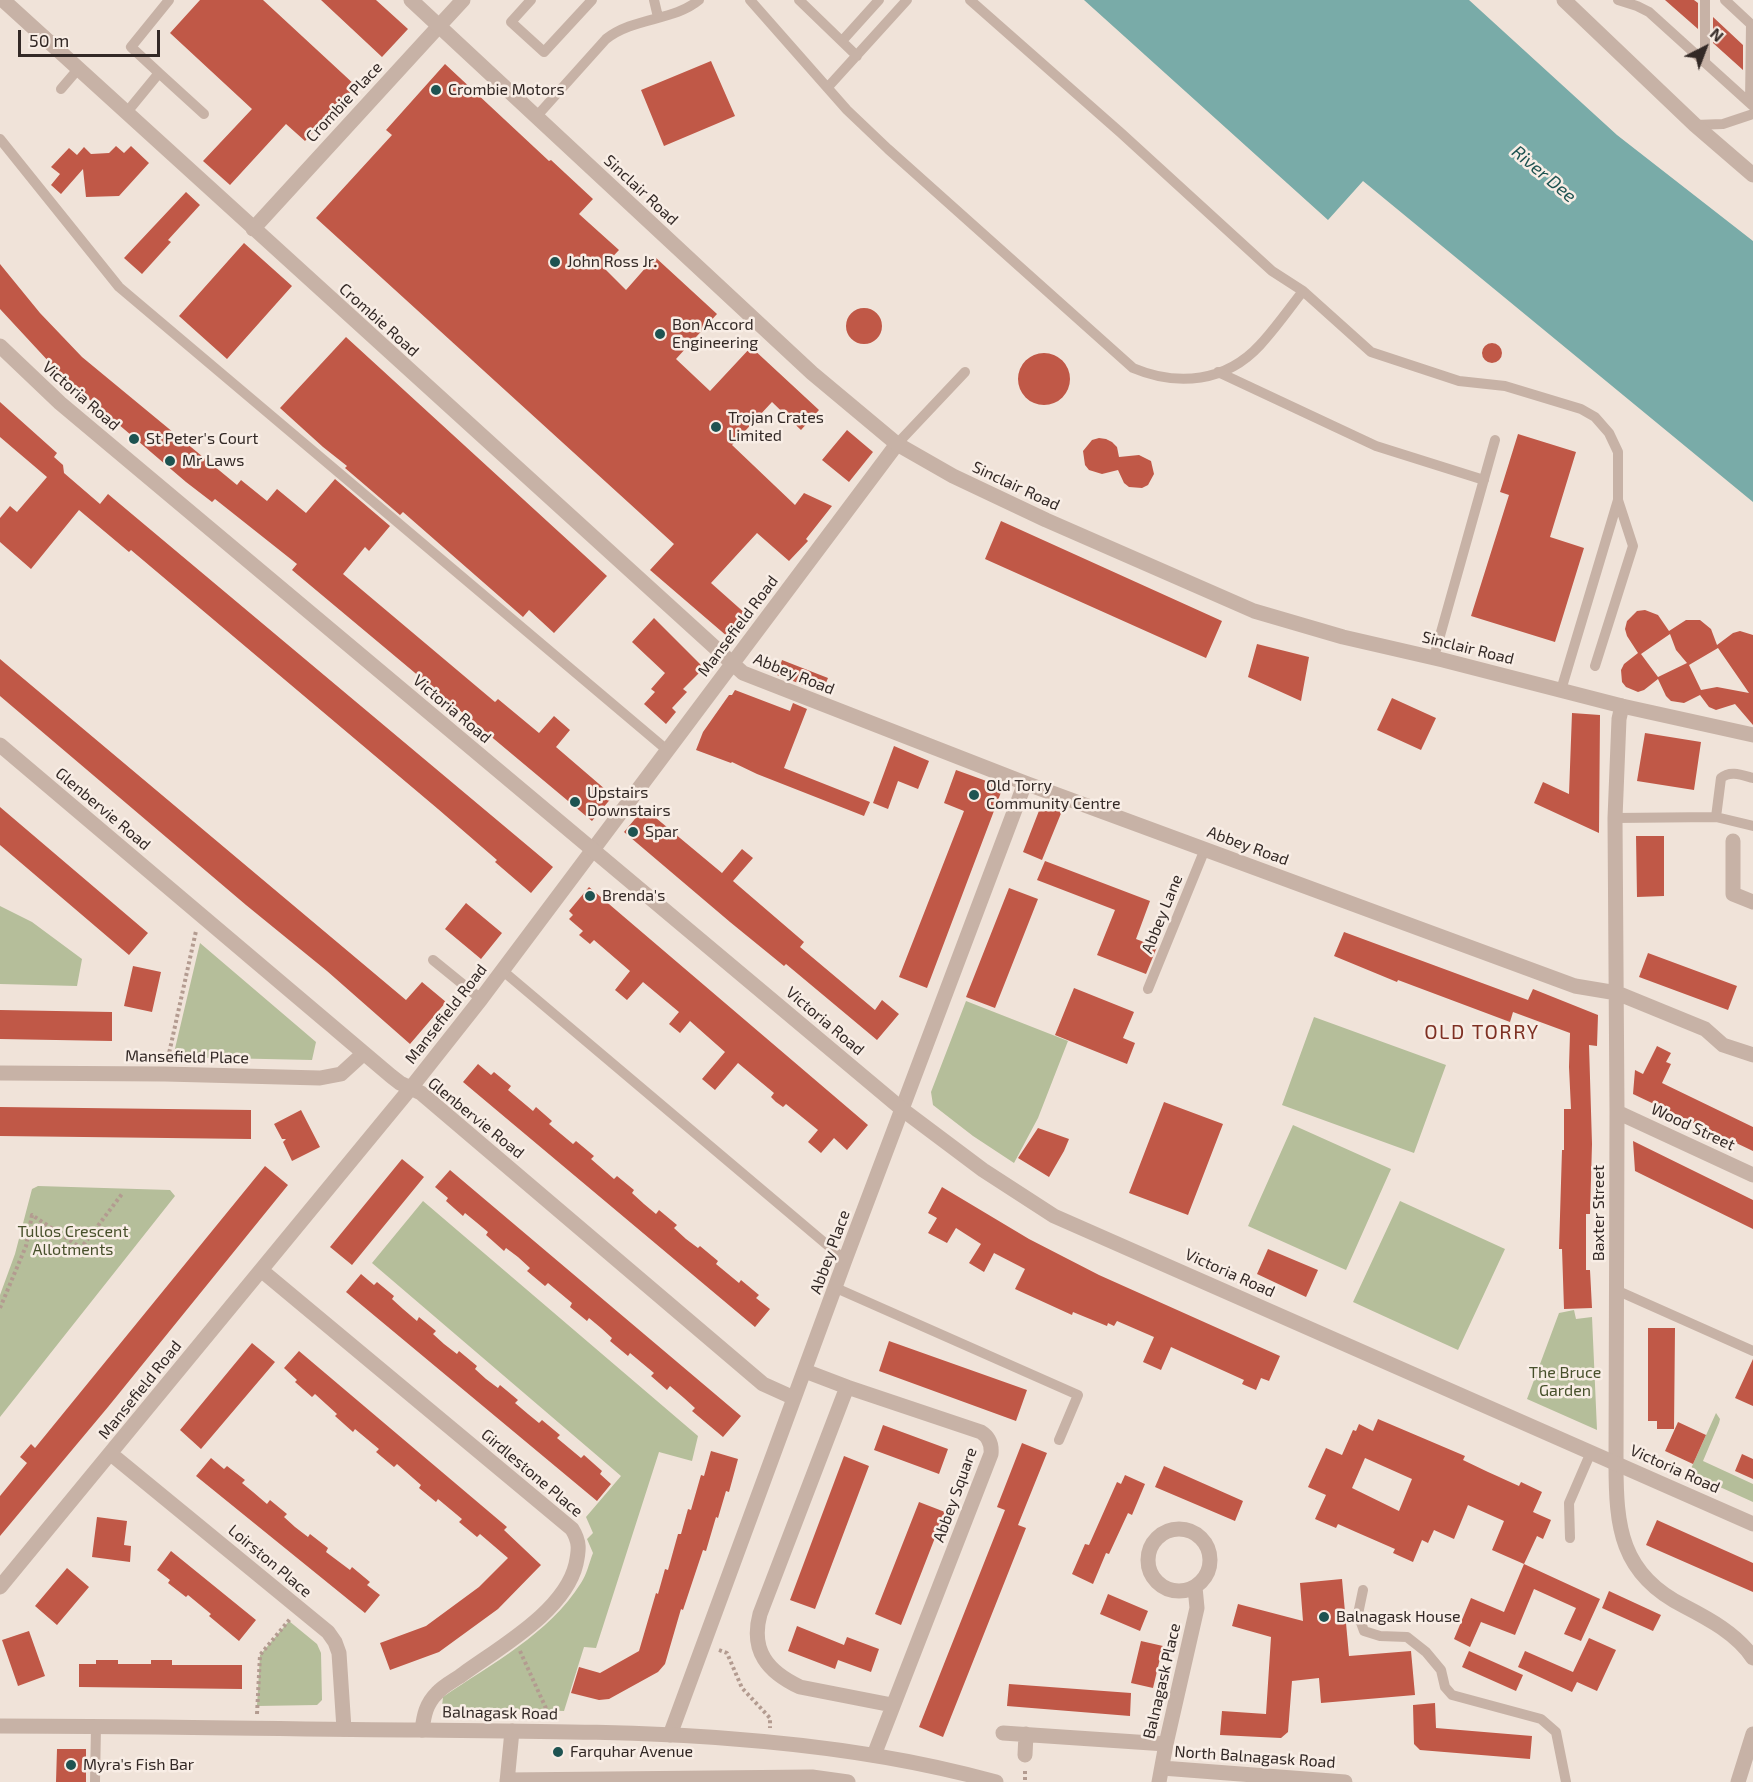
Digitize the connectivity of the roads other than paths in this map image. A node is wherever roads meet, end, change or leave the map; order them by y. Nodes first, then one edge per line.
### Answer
1 (3, 0) edge
2 (169, 0) edge
3 (411, 0) edge
4 (463, 0) edge
5 (531, 0) edge
6 (592, 0) edge
7 (654, 0) edge
8 (699, 0) edge
9 (750, 0) edge
10 (799, 0) edge
11 (879, 0) edge
12 (907, 0) edge
13 (969, 0) edge
14 (1564, 0) edge
15 (1618, 0) edge
16 (1705, 0) edge
17 (1725, 0) edge
18 (658, 17) junction
19 (1752, 25) edge
20 (439, 26) junction
21 (842, 41) junction
22 (857, 56) junction
23 (1705, 63) junction
24 (78, 68) junction
25 (159, 73) junction
26 (828, 87) junction
27 (61, 89) dead end
28 (1752, 108) edge
29 (128, 112) junction
30 (204, 114) dead end
31 (536, 117) junction
32 (1695, 125) junction
33 (0, 139) edge
34 (1753, 175) edge
35 (253, 229) junction
36 (1303, 291) junction
37 (0, 346) edge
38 (965, 372) dead end
39 (1218, 372) junction
40 (1496, 440) dead end
41 (897, 444) junction
42 (1484, 480) junction
43 (1618, 500) junction
44 (1434, 657) junction
45 (731, 665) junction
46 (1595, 666) dead end
47 (1561, 690) junction
48 (1622, 706) junction
49 (1753, 735) edge
50 (0, 746) edge
51 (667, 750) junction
52 (1753, 778) edge
53 (1025, 783) junction
54 (1716, 817) junction
55 (1615, 818) junction
56 (1753, 826) edge
57 (1733, 841) dead end
58 (1205, 849) junction
59 (593, 850) junction
60 (1753, 902) edge
61 (434, 960) dead end
62 (503, 971) junction
63 (1148, 989) dead end
64 (1617, 993) junction
65 (481, 999) junction
66 (364, 1053) junction
67 (1753, 1055) edge
68 (0, 1073) edge
69 (410, 1089) junction
70 (903, 1110) junction
71 (1617, 1112) junction
72 (1753, 1175) edge
73 (845, 1260) junction
74 (261, 1270) junction
75 (836, 1288) junction
76 (1616, 1290) junction
77 (1753, 1351) edge
78 (805, 1371) junction
79 (847, 1387) junction
80 (795, 1398) junction
81 (1059, 1440) dead end
82 (1591, 1452) junction
83 (111, 1454) junction
84 (1616, 1463) junction
85 (1753, 1524) edge
86 (1570, 1538) dead end
87 (0, 1587) edge
88 (1195, 1587) junction
89 (1364, 1590) dead end
90 (1753, 1658) edge
91 (892, 1705) junction
92 (0, 1726) edge
93 (96, 1726) junction
94 (344, 1729) junction
95 (422, 1730) junction
96 (512, 1731) junction
97 (1003, 1733) dead end
98 (1026, 1734) junction
99 (1753, 1734) edge
100 (670, 1735) junction
101 (1166, 1744) junction
102 (874, 1755) junction
103 (1025, 1755) dead end
104 (1161, 1775) edge
105 (507, 1781) edge
106 (95, 1782) edge
107 (848, 1782) edge
108 (996, 1782) edge
109 (1345, 1782) edge
110 (1566, 1782) edge
111 (1738, 1782) edge

1 - 24 street, Crombie Road
2 - 25 lane
3 - 20 street, Sinclair Road
4 - 20 street, Crombie Place
5 - 6 lane
7 - 18 lane
8 - 18 lane
9 - 26 lane
10 - 21 lane
11 - 21 lane
12 - 22 lane
13 - 36 lane
14 - 32 street
15 - 23 lane
16 - 23 lane
17 - 19 lane
18 - 31 lane
19 - 28 lane
20 - 31 street, Sinclair Road
20 - 35 street, Crombie Place
21 - 22 lane
22 - 26 lane
23 - 28 lane
24 - 27 lane
24 - 29 street, Crombie Road
25 - 29 lane
25 - 30 lane
26 - 39 lane
28 - 32 lane
29 - 35 street, Crombie Road
31 - 41 street, Sinclair Road
32 - 34 street
33 - 51 lane
35 - 45 street, Crombie Road
36 - 39 lane
36 - 43 lane
37 - 59 street, Victoria Road
38 - 41 lane
39 - 42 lane
40 - 42 lane
41 - 44 street, Sinclair Road
41 - 45 street, Mansefield Road
42 - 44 lane
43 - 46 lane
43 - 47 lane
44 - 47 street, Sinclair Road
45 - 51 street, Mansefield Road
45 - 53 street, Abbey Road
47 - 48 street, Sinclair Road
48 - 49 street, Sinclair Road
48 - 55 street, Baxter Street
50 - 66 street, Glenbervie Road
51 - 59 street, Mansefield Road
52 - 54 lane
53 - 58 street, Abbey Road
53 - 70 street, Abbey Place
54 - 55 lane
54 - 56 lane
55 - 64 street, Baxter Street
57 - 60 street
58 - 63 lane, Abbey Lane
58 - 64 street, Abbey Road
59 - 62 street, Mansefield Road
59 - 70 street, Victoria Road
61 - 65 lane
62 - 65 street, Mansefield Road
62 - 73 lane
64 - 67 street, Abbey Road
64 - 71 street, Baxter Street
65 - 69 street, Mansefield Road
66 - 68 street, Mansefield Place
66 - 69 street, Glenbervie Road
69 - 74 street, Mansefield Road
69 - 80 street, Glenbervie Road
70 - 73 street, Abbey Place
70 - 82 street, Victoria Road
71 - 72 street, Wood Street
71 - 76 street, Baxter Street
73 - 75 street, Abbey Place
74 - 83 street, Mansefield Road
74 - 95 street, Girdlestone Place
75 - 78 street, Abbey Place
75 - 81 lane
76 - 77 lane
76 - 84 street, Baxter Street
78 - 79 street, Abbey Square
78 - 80 street, Abbey Place
79 - 91 street
79 - 91 street, Abbey Square
80 - 100 street, Abbey Place
82 - 84 street, Victoria Road
82 - 86 lane
83 - 87 street, Mansefield Road
83 - 94 street, Loirston Place
84 - 85 street, Victoria Road
84 - 90 street, Baxter Street
88 - 88 street
88 - 101 street, Balnagask Place
89 - 110 lane
91 - 102 street, Abbey Square
92 - 93 street, Balnagask Road
93 - 94 street, Balnagask Road
93 - 106 lane
94 - 95 street, Balnagask Road
95 - 96 street, Balnagask Road
96 - 100 street, Balnagask Road
96 - 105 street
97 - 98 street, North Balnagask Road
98 - 101 street, North Balnagask Road
98 - 103 street
99 - 111 street
100 - 102 street, Balnagask Road
101 - 104 street, Balnagask Place
102 - 108 street, Balnagask Road
104 - 109 street, North Balnagask Road
105 - 107 street

